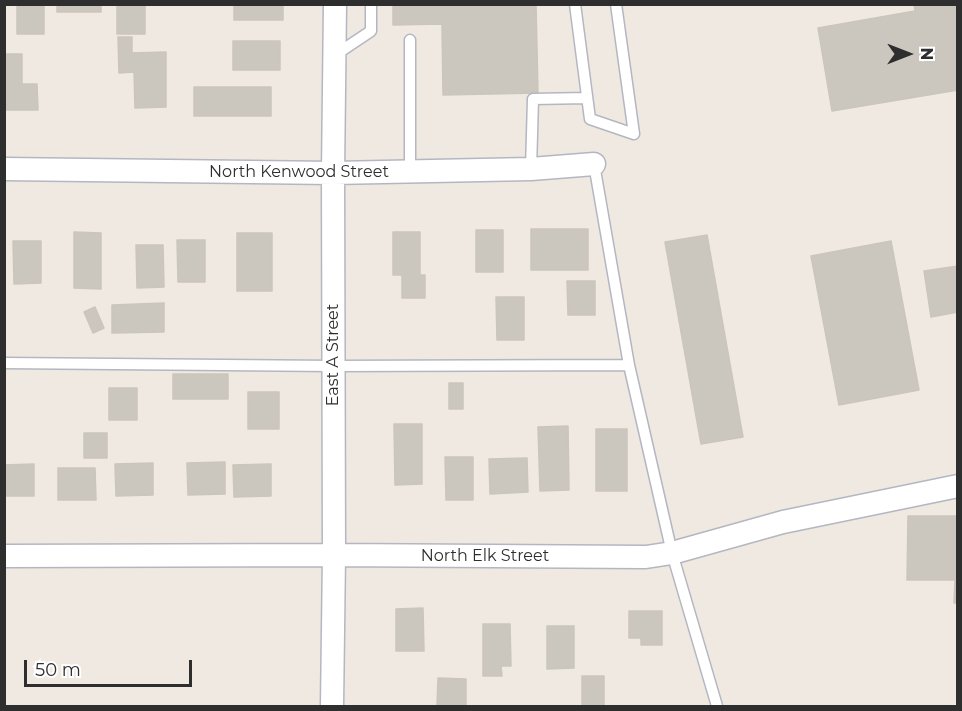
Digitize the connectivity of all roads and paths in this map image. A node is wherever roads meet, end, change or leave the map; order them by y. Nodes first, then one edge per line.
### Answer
1 (335, 4) edge
2 (371, 4) edge
3 (574, 4) edge
4 (616, 4) edge
5 (410, 40) dead end
6 (335, 56) junction
7 (587, 98) junction
8 (594, 164) joint
9 (4, 169) edge
10 (531, 169) junction
11 (410, 172) junction
12 (333, 173) junction
13 (4, 363) edge
14 (630, 365) junction
15 (333, 366) junction
16 (957, 486) edge
17 (672, 554) junction
18 (334, 555) junction
19 (4, 556) edge
20 (332, 706) edge
21 (717, 706) edge

1 - 6 street, East A Street
2 - 6 lane
3 - 7 lane
4 - 7 lane
5 - 11 lane
6 - 12 street, East A Street
7 - 10 lane
8 - 10 street, North Kenwood Street
8 - 14 lane
9 - 12 street, North Kenwood Street
10 - 11 street, North Kenwood Street
11 - 12 street, North Kenwood Street
12 - 15 street, East A Street
13 - 15 lane
14 - 15 lane
14 - 17 lane
15 - 18 street, East A Street
16 - 17 street, North Elk Street
17 - 18 street, North Elk Street
17 - 21 lane
18 - 19 street, North Elk Street
18 - 20 street, East A Street

